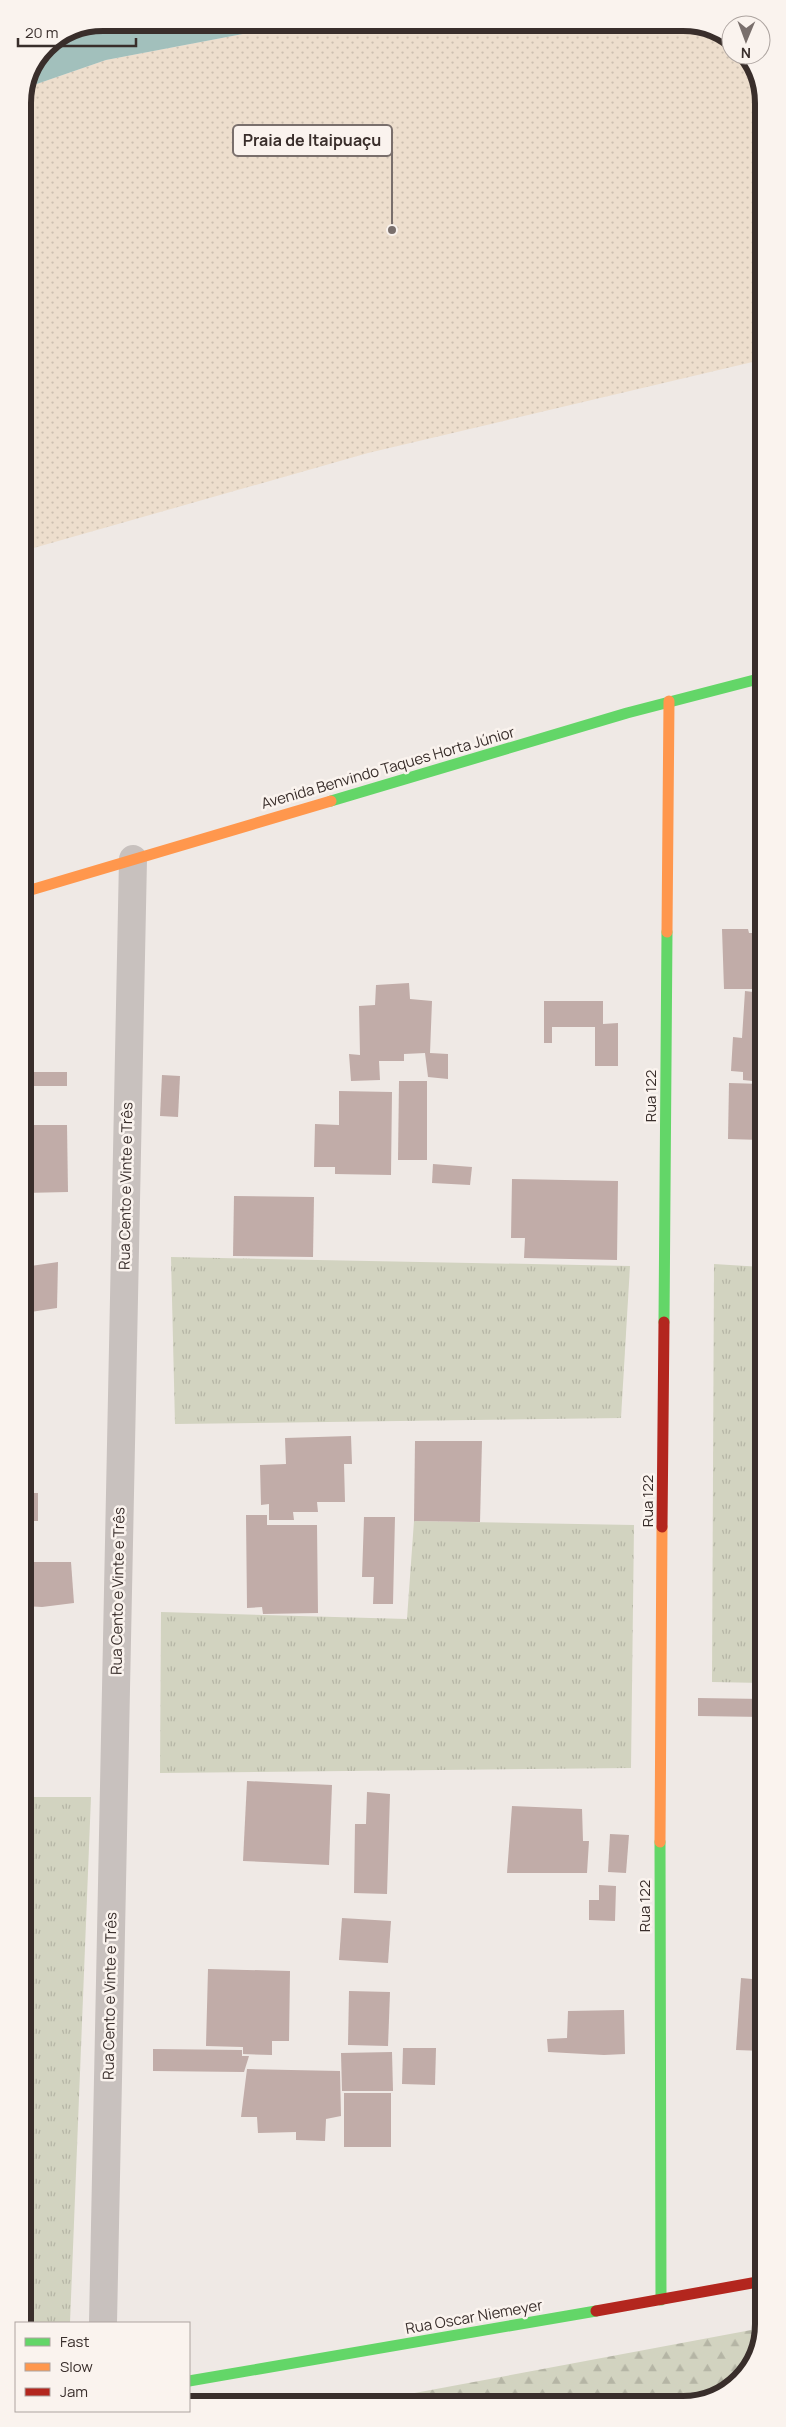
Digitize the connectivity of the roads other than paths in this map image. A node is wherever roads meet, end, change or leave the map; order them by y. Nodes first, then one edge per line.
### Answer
1 (755, 680) edge
2 (669, 701) junction
3 (133, 859) junction
4 (31, 890) edge
5 (755, 2283) edge
6 (661, 2300) junction
7 (103, 2322) edge
8 (190, 2381) edge

1 - 2 street, Avenida Benvindo Taques Horta Júnior
2 - 3 street, Avenida Benvindo Taques Horta Júnior
2 - 6 street, Rua 122
3 - 4 street, Avenida Benvindo Taques Horta Júnior
3 - 7 street, Rua Cento e Vinte e Três
5 - 6 street, Rua Oscar Niemeyer
6 - 8 street, Rua Oscar Niemeyer

